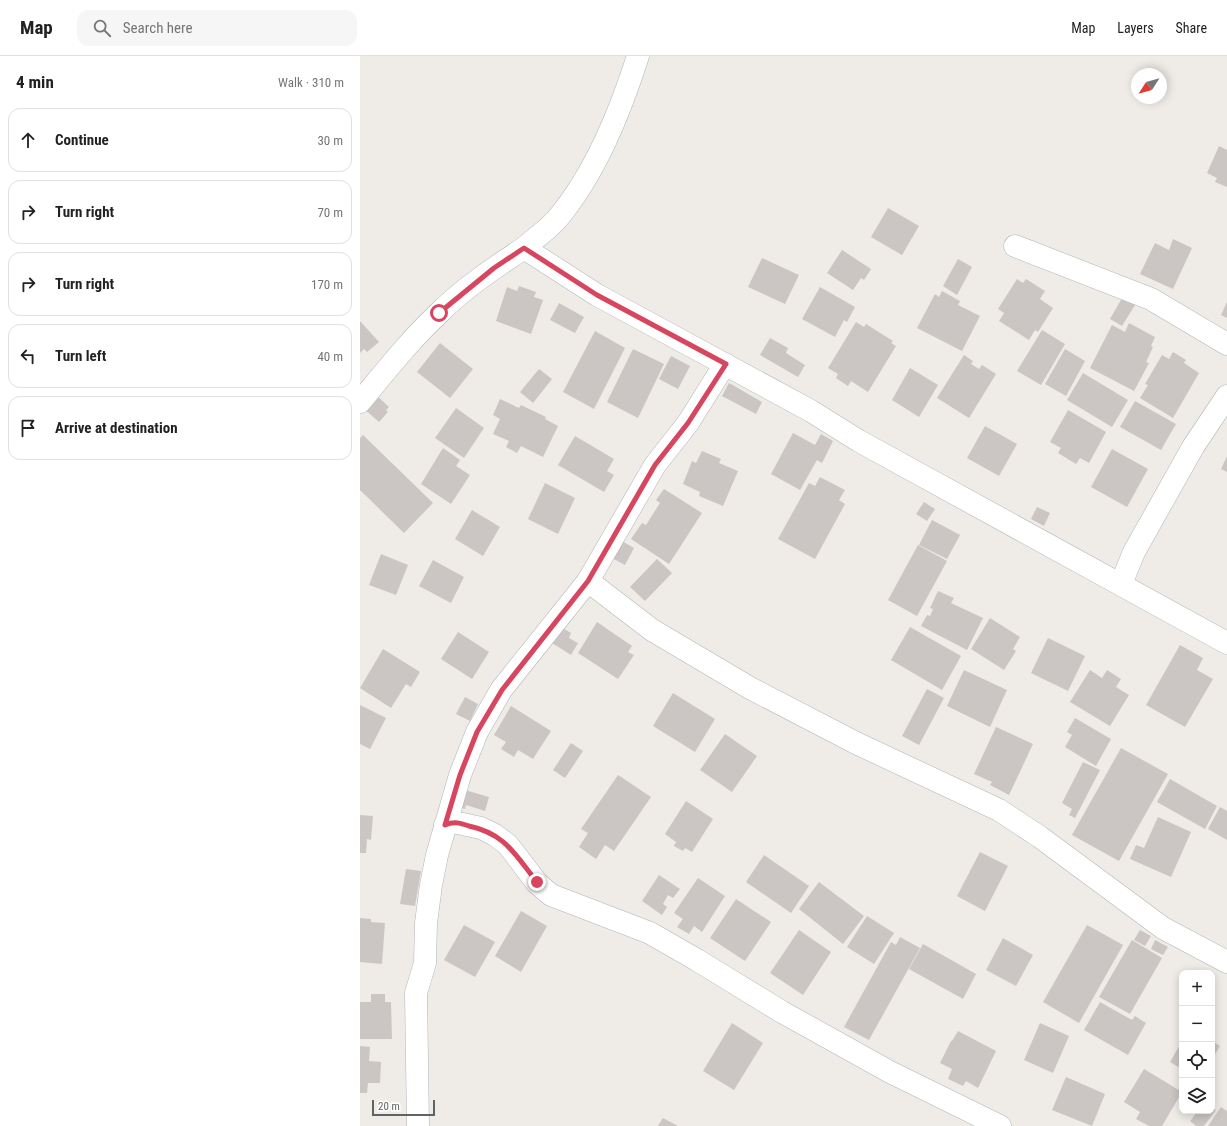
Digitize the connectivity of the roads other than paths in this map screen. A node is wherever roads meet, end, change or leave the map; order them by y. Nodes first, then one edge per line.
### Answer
1 (638, 56) edge
2 (1015, 246) dead end
3 (524, 248) junction
4 (1227, 344) edge
5 (726, 364) junction
6 (1227, 396) edge
7 (360, 402) edge
8 (588, 581) junction
9 (1121, 584) junction
10 (1227, 643) edge
11 (445, 825) junction
12 (1227, 962) edge
13 (418, 1126) edge
14 (1000, 1126) edge

1 - 3 street
2 - 4 street
3 - 5 street
3 - 7 street
5 - 8 street
5 - 9 street
6 - 9 street
8 - 11 street
8 - 12 street
9 - 10 street
11 - 13 street
11 - 14 street

